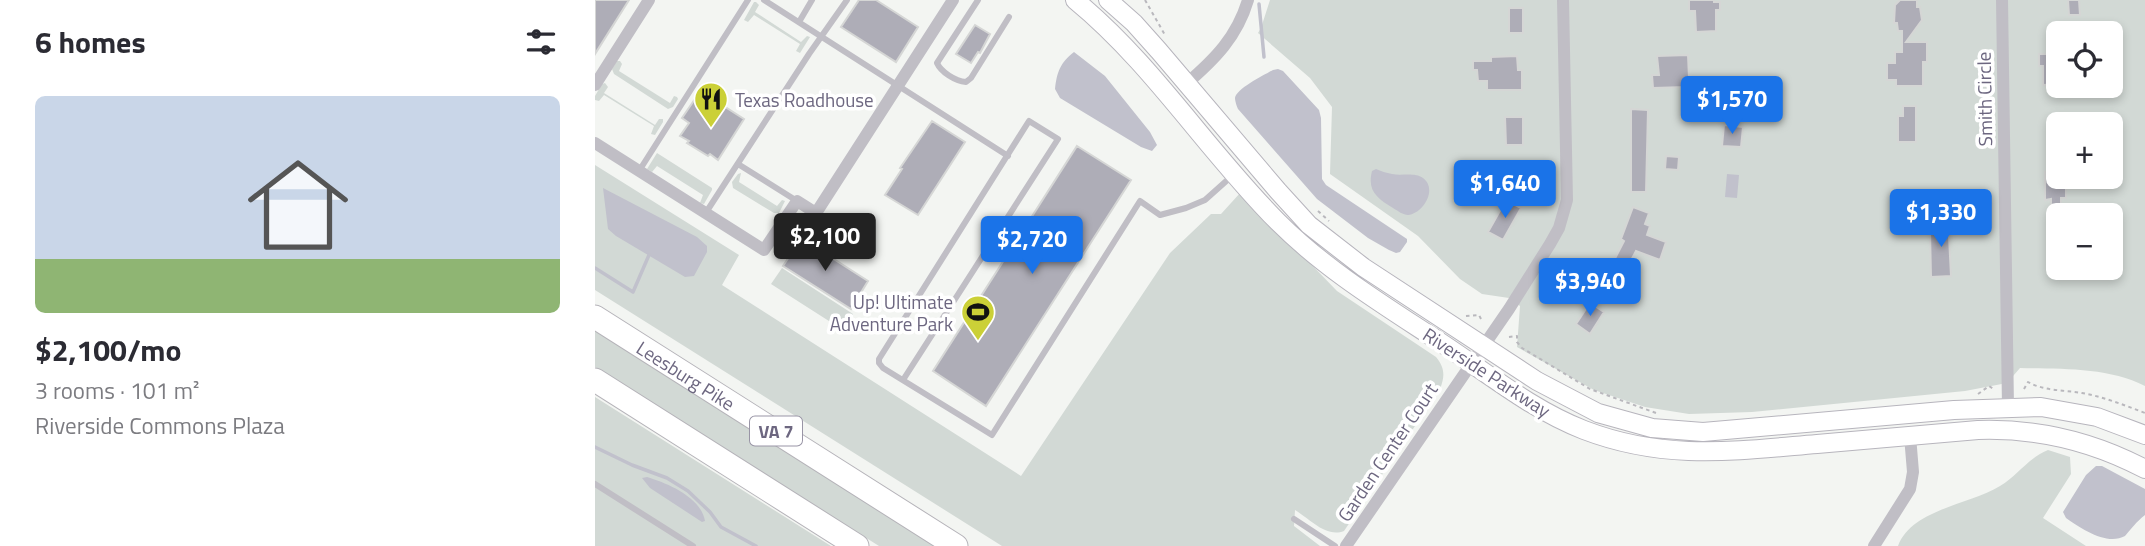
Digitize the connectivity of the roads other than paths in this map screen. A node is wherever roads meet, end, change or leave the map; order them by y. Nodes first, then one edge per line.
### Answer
1 (649, 0) edge
2 (748, 0) edge
3 (764, 0) edge
4 (812, 0) edge
5 (847, 0) edge
6 (953, 0) edge
7 (978, 0) edge
8 (1075, 0) edge
9 (1108, 0) edge
10 (1248, 0) edge
11 (1563, 0) edge
12 (2002, 0) edge
13 (1009, 17) dead end
14 (799, 22) junction
15 (821, 36) junction
16 (1186, 83) junction
17 (595, 85) edge
18 (898, 85) junction
19 (595, 144) edge
20 (1008, 156) junction
21 (738, 163) junction
22 (639, 171) junction
23 (1234, 174) junction
24 (797, 201) junction
25 (705, 214) junction
26 (595, 317) edge
27 (1483, 345) junction
28 (1471, 363) junction
29 (595, 380) edge
30 (903, 380) junction
31 (2008, 407) junction
32 (2145, 435) edge
33 (1910, 436) junction
34 (2145, 468) edge
35 (595, 484) edge
36 (1294, 519) dead end
37 (693, 546) edge
38 (857, 546) edge
39 (956, 546) edge
40 (1335, 546) edge
41 (1346, 546) edge
42 (1874, 546) edge

1 - 17 street
2 - 22 lane
3 - 14 lane
4 - 14 lane
5 - 15 lane
6 - 18 street
7 - 13 lane
8 - 23 main road, Riverside Parkway
9 - 16 main road, Riverside Parkway
10 - 16 street
11 - 27 street
12 - 31 street, Smith Circle
14 - 15 lane
15 - 18 lane
15 - 21 lane
16 - 27 main road, Riverside Parkway
18 - 20 lane
18 - 24 street
19 - 22 street
20 - 30 lane
20 - 30 lane
21 - 24 lane
21 - 25 lane
22 - 25 street
23 - 28 main road, Riverside Parkway
23 - 30 lane
24 - 25 street
26 - 39 highway, Leesburg Pike / VA 7
27 - 28 street, Garden Center Court
27 - 31 main road, Riverside Parkway
28 - 33 main road, Riverside Parkway
28 - 41 street, Garden Center Court
29 - 38 highway, VA 7
31 - 32 main road, Riverside Parkway
33 - 34 main road, Riverside Parkway
33 - 42 street
35 - 37 lane
36 - 40 lane

